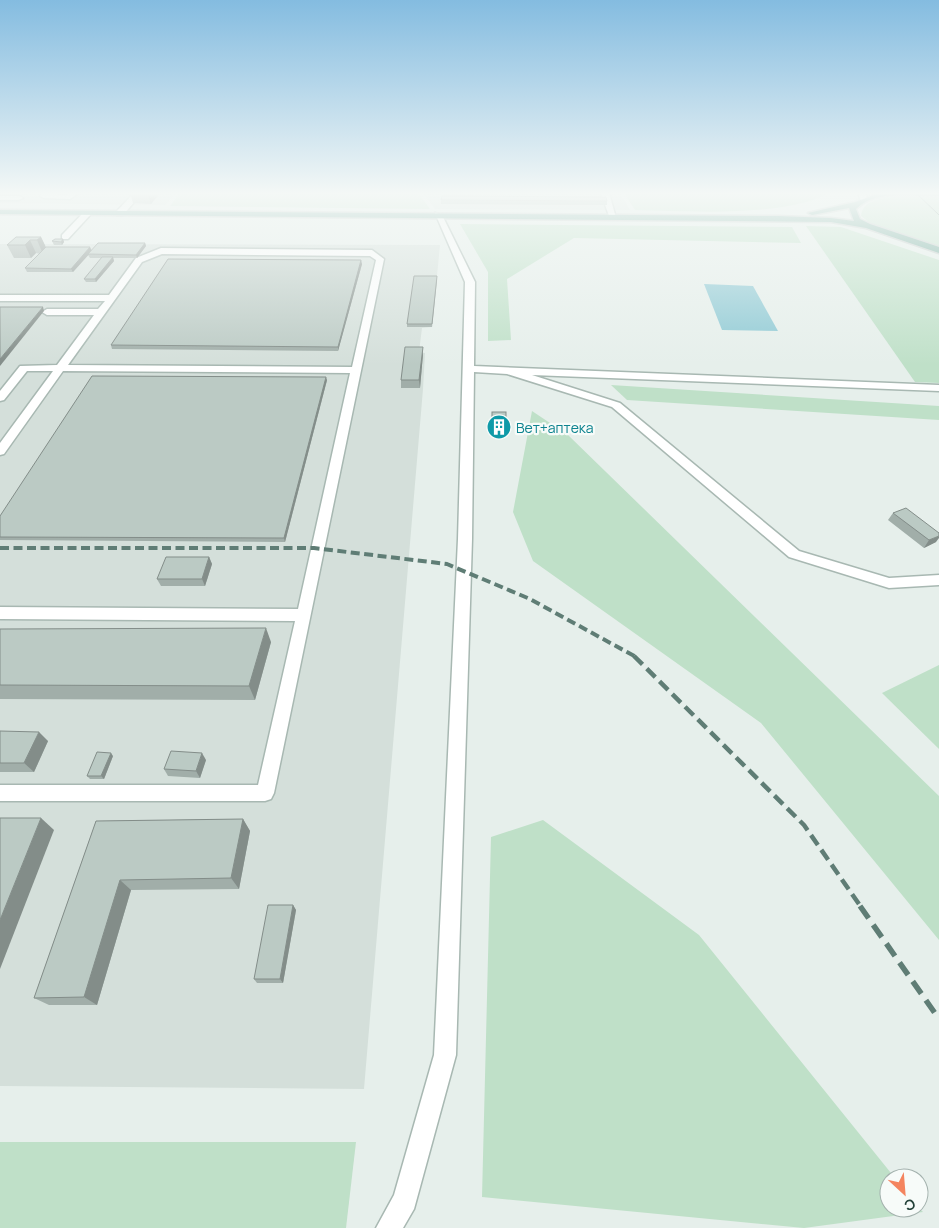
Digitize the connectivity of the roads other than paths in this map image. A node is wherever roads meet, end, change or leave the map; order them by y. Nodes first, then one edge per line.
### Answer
1 (455, 250) edge
2 (0, 298) edge
3 (111, 298) junction
4 (48, 312) dead end
5 (101, 312) junction
6 (60, 368) junction
7 (470, 369) junction
8 (356, 370) junction
9 (509, 371) junction
10 (939, 388) edge
11 (0, 398) edge
12 (0, 451) edge
13 (939, 580) edge
14 (0, 613) edge
15 (304, 615) junction
16 (0, 793) edge
17 (389, 1228) edge

1 - 7 street
2 - 3 street
3 - 5 street
3 - 8 street
4 - 5 street
5 - 6 street
6 - 8 street
6 - 11 street
6 - 12 street
7 - 9 street
7 - 17 street
8 - 15 street
9 - 10 street
9 - 13 street
14 - 15 street
15 - 16 street

